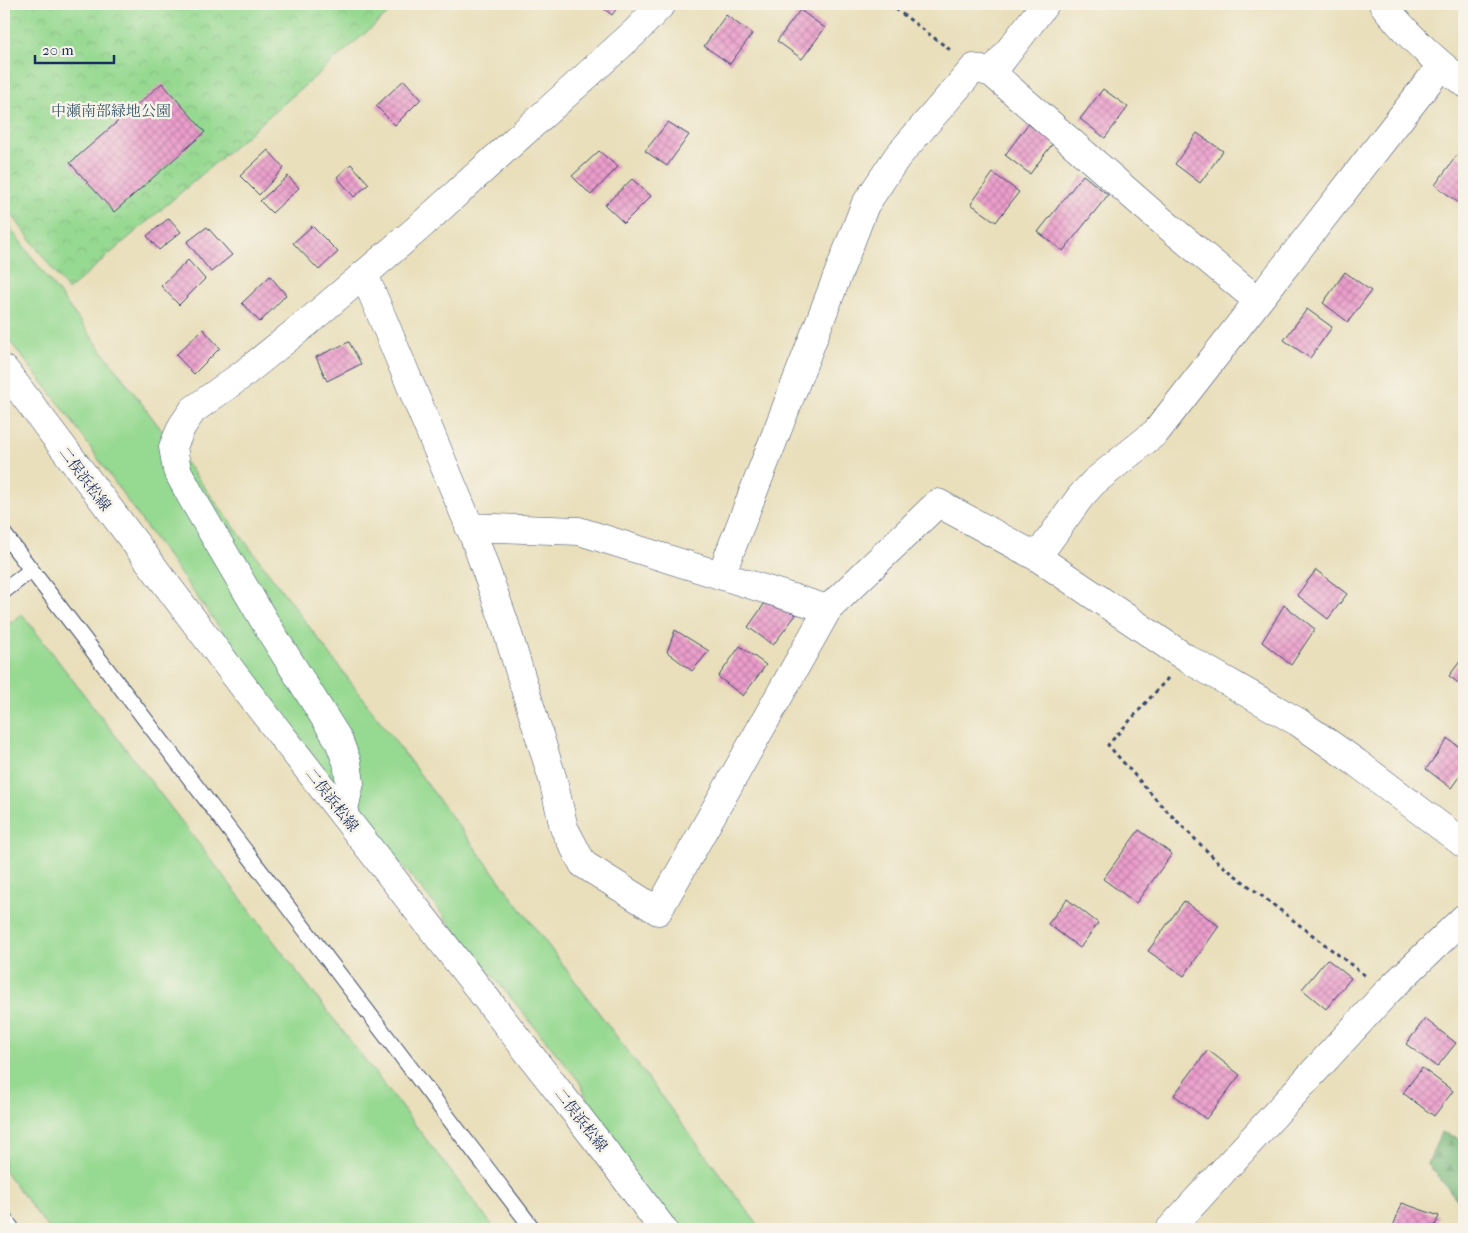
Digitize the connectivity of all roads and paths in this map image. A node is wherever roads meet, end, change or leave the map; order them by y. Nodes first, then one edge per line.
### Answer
1 (662, 4) edge
2 (889, 4) edge
3 (1045, 4) edge
4 (1383, 4) edge
5 (1441, 66) junction
6 (983, 71) junction
7 (1464, 83) edge
8 (364, 274) junction
9 (1257, 300) junction
10 (4, 370) edge
11 (469, 528) junction
12 (4, 534) edge
13 (1037, 557) junction
14 (31, 570) junction
15 (721, 576) junction
16 (4, 591) edge
17 (828, 609) junction
18 (1186, 658) junction
19 (343, 814) junction
20 (1464, 844) edge
21 (1464, 918) edge
22 (1387, 992) junction
23 (4, 1218) edge
24 (12, 1229) edge
25 (534, 1229) edge
26 (662, 1229) edge
27 (1170, 1229) edge

1 - 8 street
2 - 6 path
3 - 6 street
4 - 5 street
5 - 7 street
5 - 9 street
6 - 9 street
6 - 15 street
8 - 11 street
8 - 19 street
9 - 13 street
10 - 19 street, 二俣浜松線
11 - 15 street
11 - 17 street
12 - 14 lane
13 - 17 street
13 - 18 street
14 - 16 lane
14 - 25 lane
15 - 17 street
18 - 20 street
18 - 22 path
19 - 26 street, 二俣浜松線
21 - 22 street
22 - 27 street
23 - 24 lane

